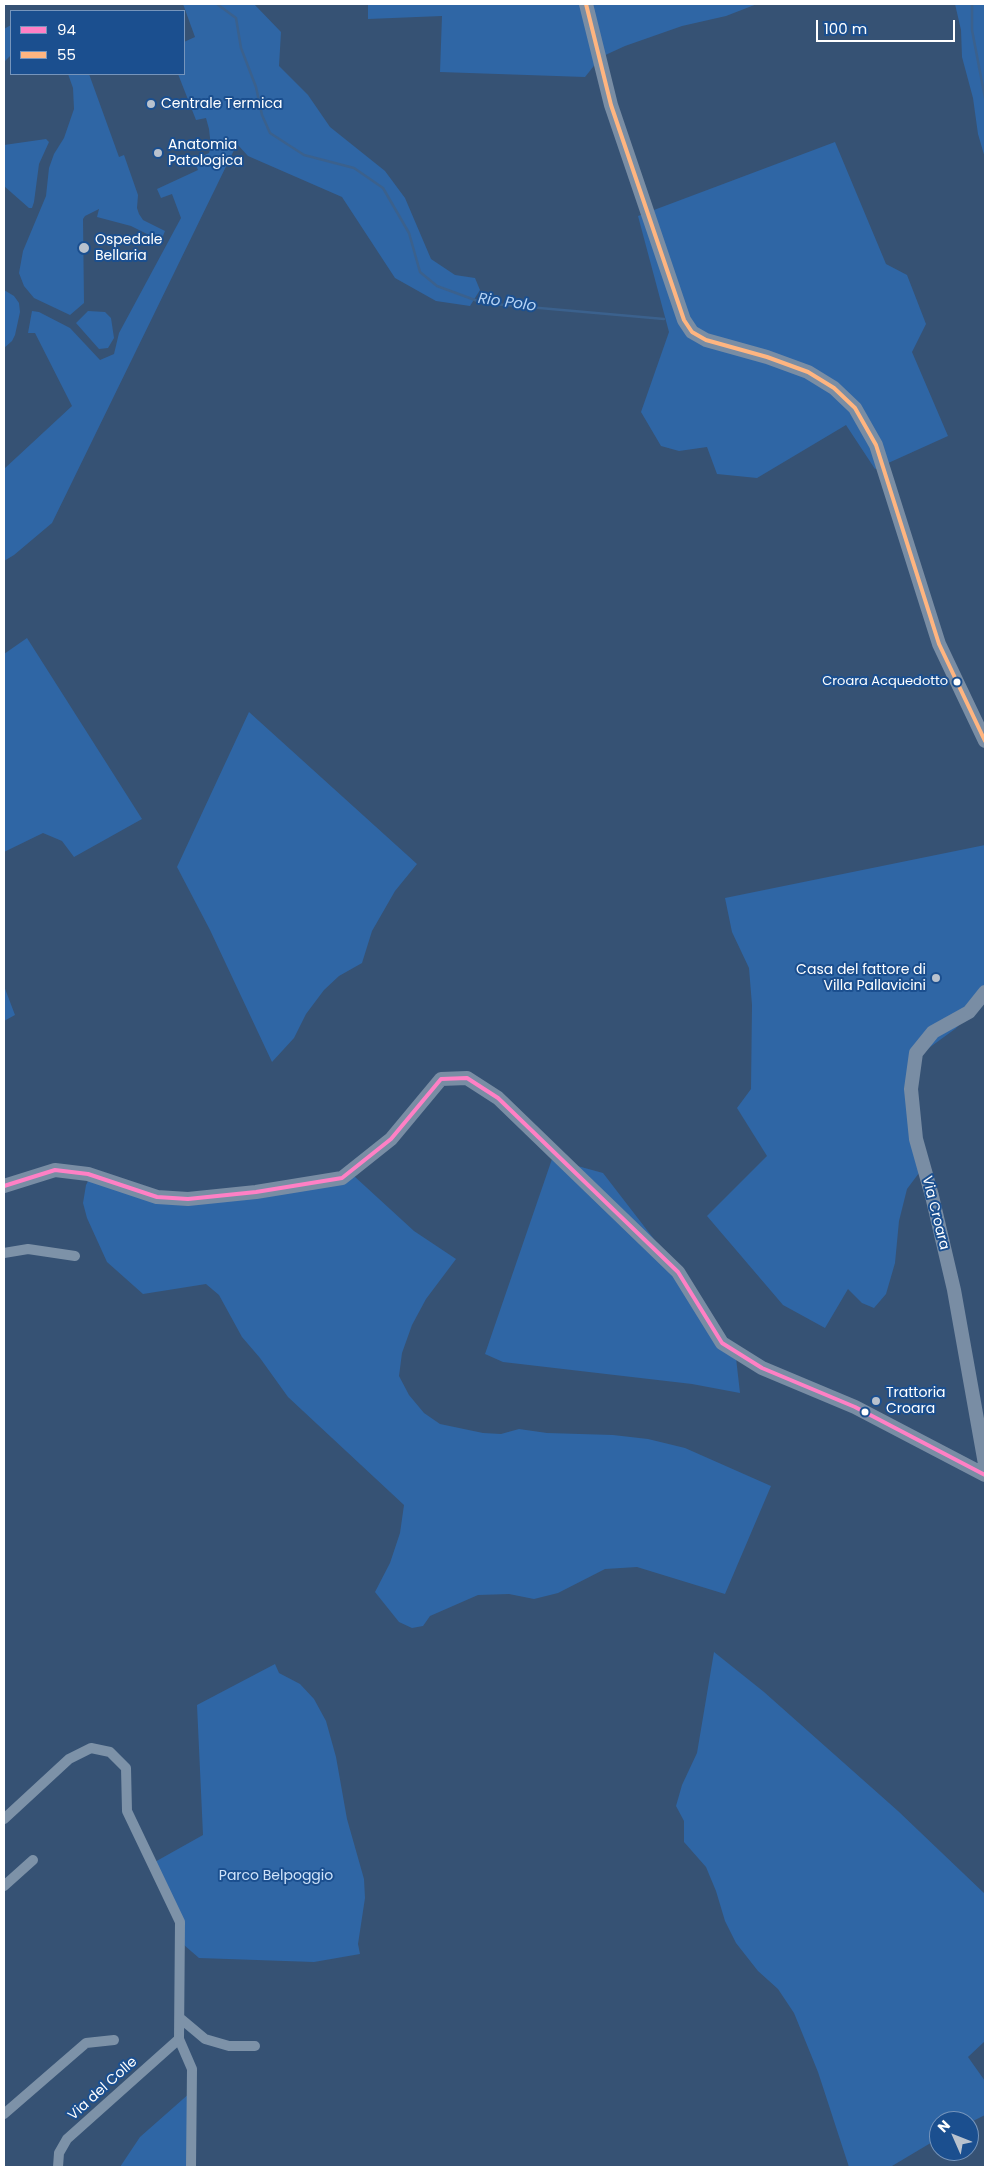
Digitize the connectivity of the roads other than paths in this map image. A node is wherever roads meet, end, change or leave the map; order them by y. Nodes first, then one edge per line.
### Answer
1 (586, 4) edge
2 (985, 741) edge
3 (985, 992) edge
4 (4, 1186) edge
5 (4, 1253) edge
6 (75, 1256) dead end
7 (985, 1464) edge
8 (985, 1475) edge
9 (4, 1819) edge
10 (33, 1860) dead end
11 (4, 1886) edge
12 (180, 2018) junction
13 (180, 2039) junction
14 (114, 2040) dead end
15 (255, 2046) dead end
16 (4, 2114) edge
17 (58, 2167) edge
18 (191, 2167) edge

1 - 2 street
3 - 7 street, Via Croara
4 - 8 street
5 - 6 street
9 - 12 street
10 - 11 street
12 - 13 street
12 - 15 street
13 - 17 street, Via del Colle
13 - 18 street
14 - 16 street, Via del Colle

